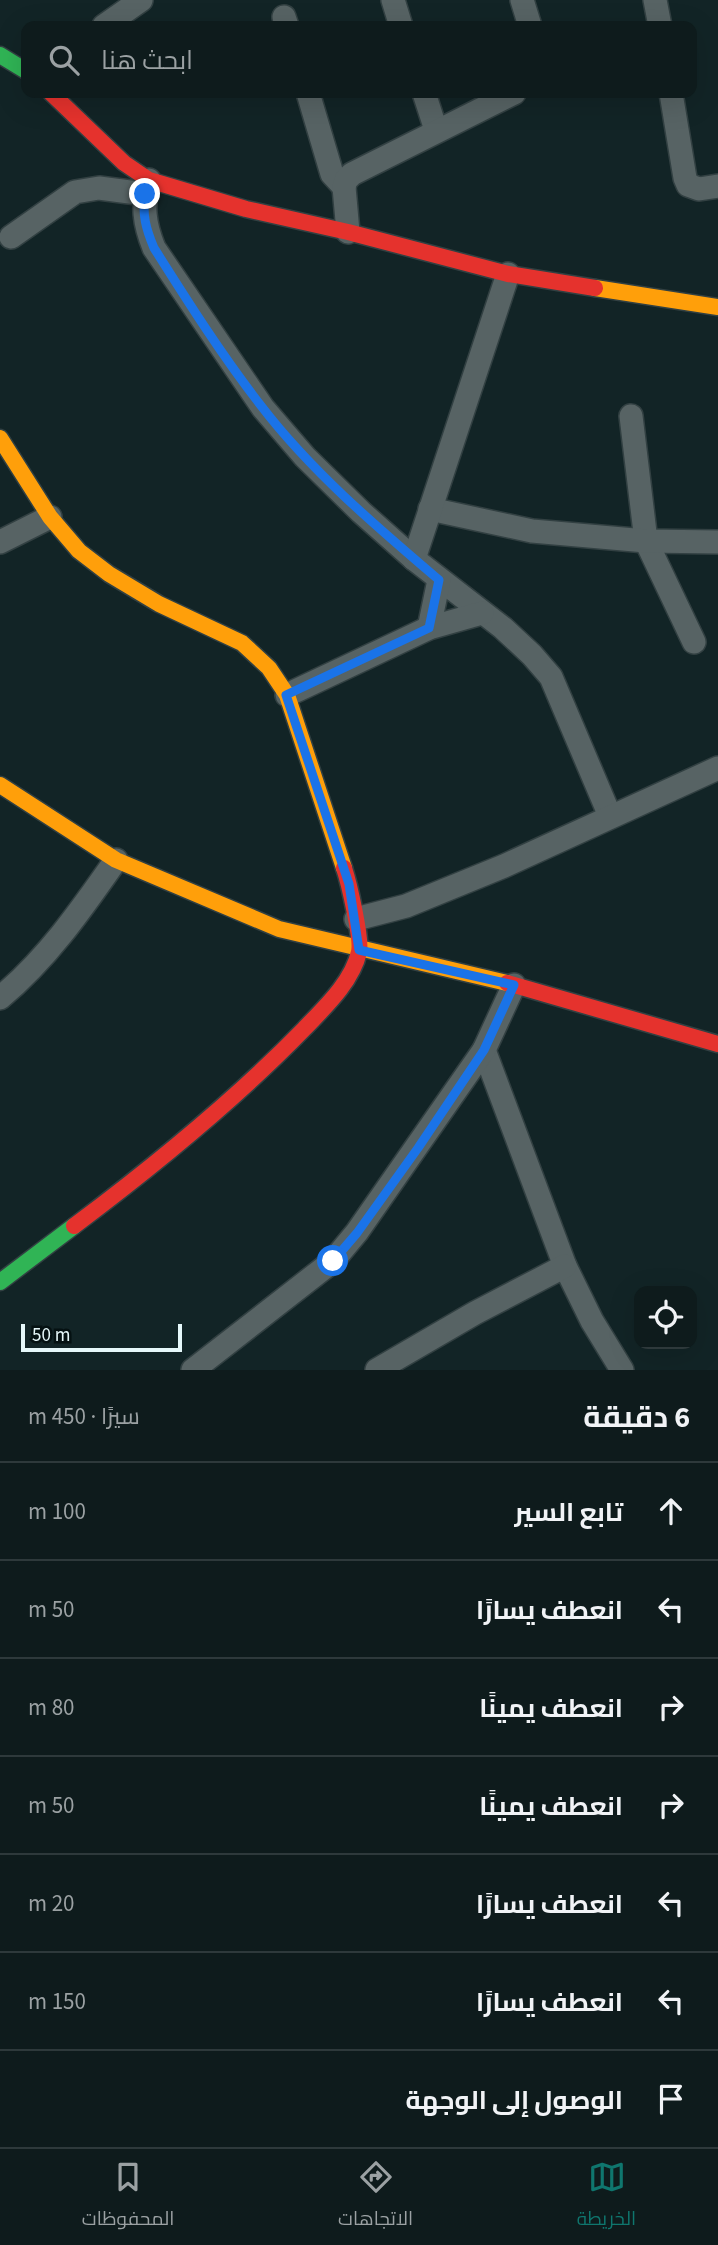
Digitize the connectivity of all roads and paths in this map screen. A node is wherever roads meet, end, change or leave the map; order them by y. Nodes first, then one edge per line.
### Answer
1 (141, 0) edge
2 (393, 0) edge
3 (522, 0) edge
4 (655, 0) edge
5 (111, 21) edge
6 (399, 21) edge
7 (528, 21) edge
8 (659, 21) edge
9 (0, 55) edge
10 (21, 68) edge
11 (56, 98) edge
12 (309, 98) edge
13 (426, 98) edge
14 (503, 98) edge
15 (672, 98) edge
16 (436, 130) junction
17 (718, 186) edge
18 (147, 187) junction
19 (344, 187) junction
20 (348, 232) junction
21 (11, 237) dead end
22 (508, 274) junction
23 (718, 307) edge
24 (631, 416) dead end
25 (0, 438) edge
26 (430, 509) junction
27 (50, 517) junction
28 (646, 541) junction
29 (0, 542) edge
30 (718, 542) edge
31 (414, 559) junction
32 (439, 580) junction
33 (482, 614) junction
34 (429, 628) junction
35 (694, 642) dead end
36 (286, 695) junction
37 (718, 768) edge
38 (0, 785) edge
39 (610, 816) junction
40 (116, 860) junction
41 (356, 919) junction
42 (359, 950) junction
43 (514, 985) junction
44 (0, 998) edge
45 (718, 1044) edge
46 (484, 1050) junction
47 (565, 1266) junction
48 (0, 1282) edge
49 (193, 1370) edge
50 (377, 1370) edge
51 (622, 1370) edge

1 - 5 street
2 - 6 street
3 - 7 street
4 - 8 street
9 - 10 street
11 - 18 street
12 - 19 street
13 - 16 street
14 - 16 street
15 - 17 street
16 - 19 street
18 - 20 street
18 - 21 street
18 - 31 street
19 - 20 street
20 - 22 street
22 - 23 street
22 - 26 street
24 - 28 street
25 - 27 street
26 - 28 street
26 - 31 street
27 - 29 street
27 - 36 street
28 - 30 street
28 - 35 street
31 - 32 street
32 - 33 street
32 - 34 street
33 - 34 street
33 - 39 street
34 - 36 street
36 - 41 street
37 - 39 street
38 - 40 street
39 - 41 street
40 - 42 street
40 - 44 street
41 - 42 street
42 - 43 street
42 - 48 street
43 - 45 street
43 - 46 street
46 - 47 street
46 - 49 street
47 - 50 street
47 - 51 street

